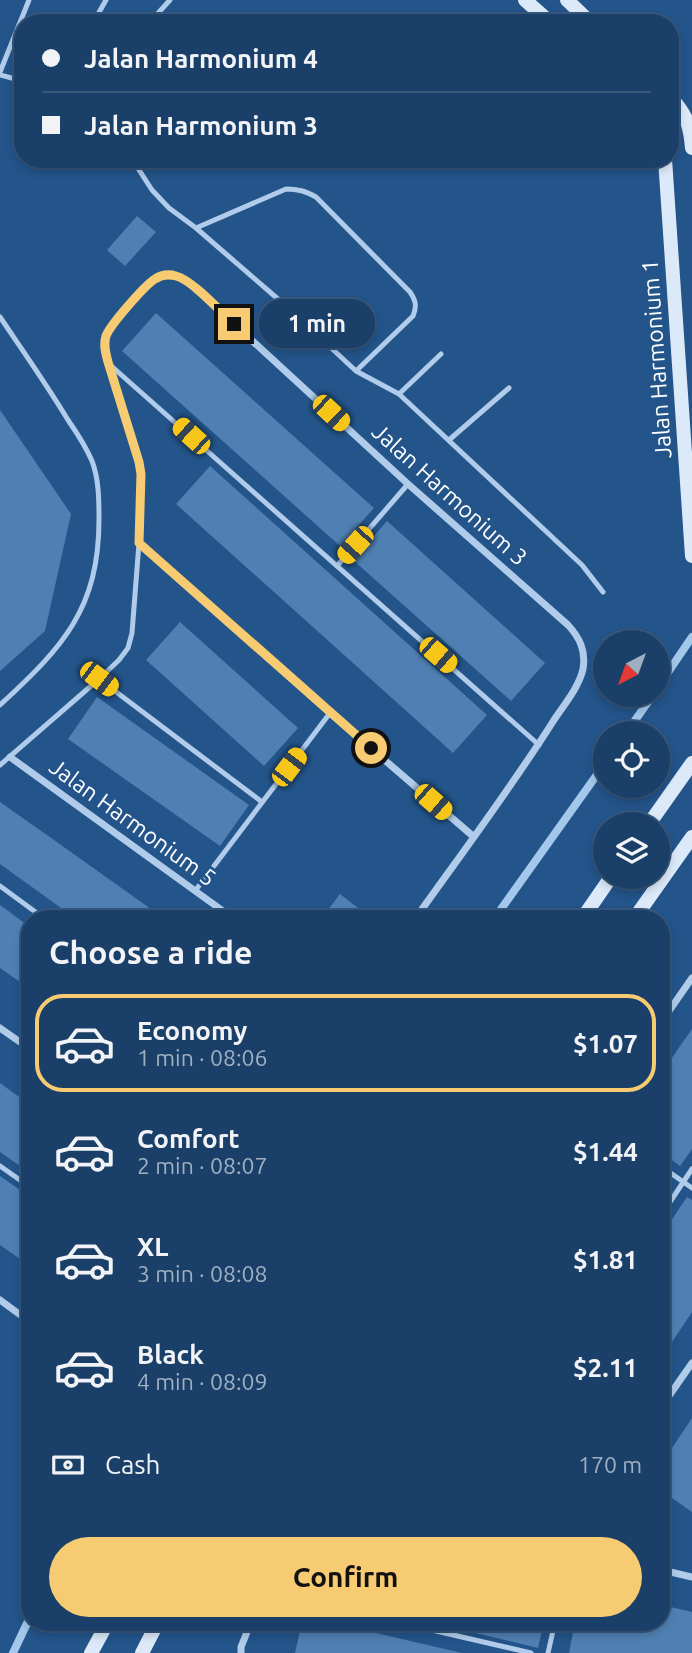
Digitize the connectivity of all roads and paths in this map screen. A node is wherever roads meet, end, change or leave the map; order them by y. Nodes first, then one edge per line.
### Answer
1 (170, 0) edge
2 (525, 0) edge
3 (567, 0) edge
4 (157, 14) edge
5 (541, 14) edge
6 (582, 14) edge
7 (14, 38) edge
8 (0, 74) edge
9 (679, 107) edge
10 (692, 148) edge
11 (138, 168) edge
12 (666, 168) edge
13 (196, 228) junction
14 (195, 288) joint
15 (0, 317) edge
16 (441, 354) dead end
17 (108, 362) junction
18 (356, 372) junction
19 (509, 388) dead end
20 (399, 394) junction
21 (449, 440) junction
22 (408, 484) junction
23 (139, 543) junction
24 (692, 556) edge
25 (337, 566) junction
26 (603, 592) dead end
27 (99, 679) junction
28 (0, 705) edge
29 (330, 713) junction
30 (539, 745) junction
31 (10, 757) junction
32 (692, 764) edge
33 (0, 765) edge
34 (262, 802) junction
35 (658, 812) edge
36 (474, 837) junction
37 (692, 837) edge
38 (0, 886) edge
39 (603, 889) edge
40 (195, 891) junction
41 (33, 910) edge
42 (221, 910) edge
43 (421, 910) edge
44 (588, 910) edge
45 (640, 910) edge
46 (692, 978) edge
47 (670, 1010) edge
48 (0, 1028) edge
49 (21, 1043) edge
50 (0, 1166) edge
51 (692, 1170) edge
52 (670, 1173) edge
53 (21, 1180) edge
54 (683, 1182) junction
55 (692, 1188) edge
56 (670, 1202) edge
57 (0, 1300) edge
58 (21, 1315) edge
59 (692, 1363) edge
60 (670, 1395) edge
61 (670, 1572) edge
62 (691, 1576) edge
63 (103, 1631) edge
64 (153, 1631) edge
65 (248, 1631) edge
66 (436, 1631) edge
67 (553, 1631) edge
68 (241, 1650) edge
69 (91, 1653) edge
70 (142, 1653) edge
71 (531, 1653) edge
72 (548, 1653) edge

1 - 4 lane
2 - 5 main road
3 - 6 main road
7 - 8 lane
9 - 10 main road
11 - 13 lane
12 - 24 main road, Jalan Harmonium 1
13 - 18 lane
13 - 18 lane
14 - 17 lane
14 - 22 street, Jalan Harmonium 3
15 - 28 lane
16 - 20 lane
17 - 23 lane
17 - 25 lane
18 - 20 lane
19 - 21 lane
20 - 21 lane
21 - 26 lane
22 - 25 lane
22 - 30 street, Jalan Harmonium 3
23 - 27 lane
23 - 29 street
25 - 30 lane
27 - 31 lane
27 - 34 lane
29 - 34 lane
29 - 36 street
30 - 36 street, Jalan Harmonium 3
31 - 33 lane
31 - 40 street, Jalan Harmonium 5
32 - 35 main road
34 - 40 lane
36 - 43 street, Jalan Harmonium 3
37 - 45 main road
38 - 41 lane
39 - 44 main road
40 - 42 street, Jalan Harmonium 5
46 - 47 street
48 - 49 street
50 - 53 lane
51 - 54 lane
52 - 54 lane
54 - 55 lane
54 - 56 lane
57 - 58 street
59 - 60 street
61 - 62 street
63 - 69 main road
64 - 70 main road
65 - 68 street
66 - 71 lane
67 - 72 lane

